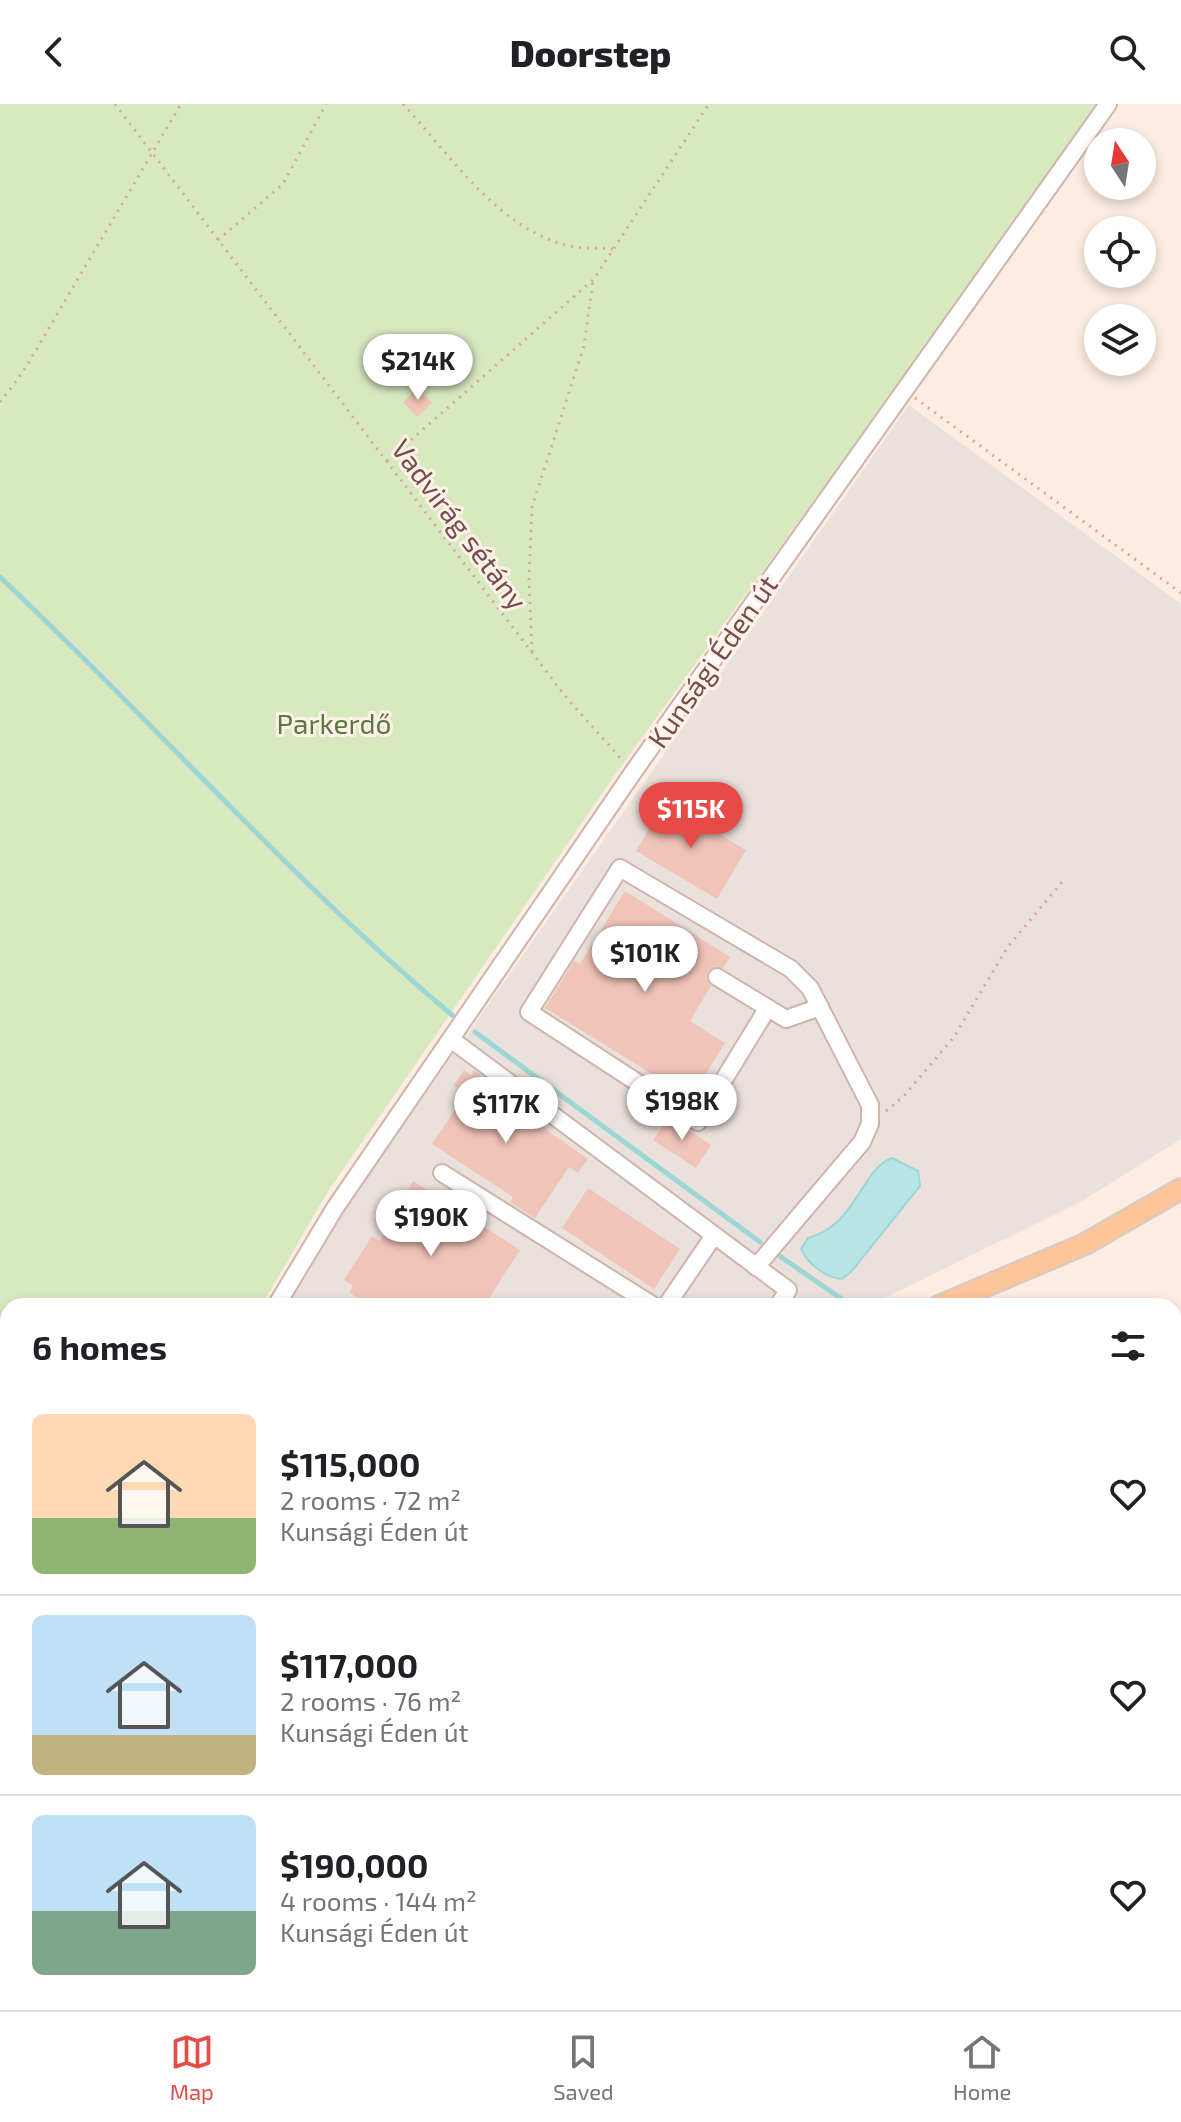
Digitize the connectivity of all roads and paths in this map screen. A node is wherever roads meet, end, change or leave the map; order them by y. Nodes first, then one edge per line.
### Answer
1 (115, 104) edge
2 (181, 104) edge
3 (326, 104) edge
4 (403, 104) edge
5 (709, 104) edge
6 (1108, 104) edge
7 (151, 151) junction
8 (218, 240) junction
9 (613, 249) junction
10 (593, 280) junction
11 (902, 390) junction
12 (0, 402) edge
13 (387, 461) junction
14 (1181, 593) edge
15 (532, 652) junction
16 (634, 771) junction
17 (1062, 882) dead end
18 (717, 977) dead end
19 (820, 1007) junction
20 (767, 1009) junction
21 (452, 1040) junction
22 (870, 1124) junction
23 (442, 1173) dead end
24 (1181, 1189) edge
25 (713, 1237) junction
26 (756, 1267) junction
27 (281, 1298) edge
28 (641, 1298) edge
29 (671, 1298) edge
30 (783, 1298) edge
31 (958, 1298) edge

1 - 7 path, Vadvirág sétány
2 - 7 path
3 - 8 path
4 - 9 path
5 - 9 path
6 - 11 street, Kunsági Éden út
7 - 8 path, Vadvirág sétány
7 - 12 path
8 - 13 path, Vadvirág sétány
9 - 10 path
10 - 13 path
10 - 15 path
11 - 14 path
11 - 16 street, Kunsági Éden út
13 - 15 path, Vadvirág sétány
15 - 16 path, Vadvirág sétány
16 - 21 street, Kunsági Éden út
17 - 22 path
18 - 20 street
19 - 20 street
19 - 20 street
19 - 22 street
21 - 25 street
21 - 27 street, Kunsági Éden út
22 - 26 street
23 - 28 street
24 - 31 main road
25 - 26 street
25 - 29 street
26 - 30 street

